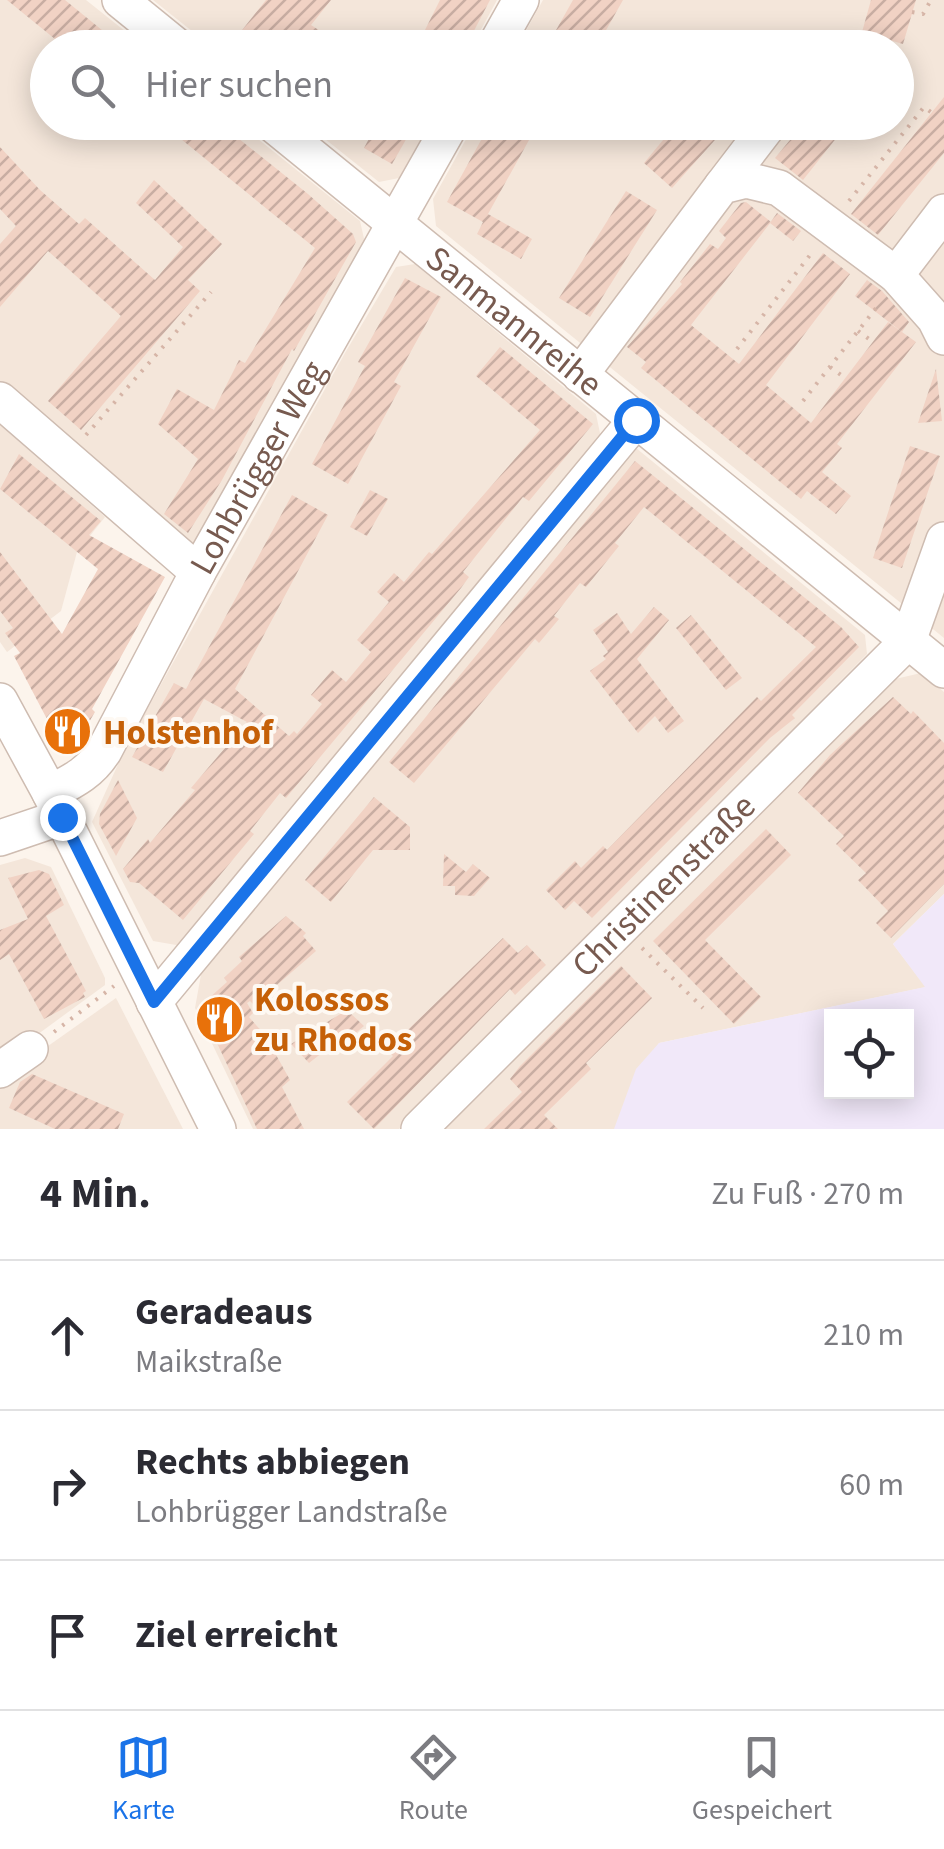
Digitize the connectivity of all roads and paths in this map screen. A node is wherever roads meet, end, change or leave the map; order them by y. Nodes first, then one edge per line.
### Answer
1 (120, 0) edge
2 (520, 0) edge
3 (931, 0) edge
4 (912, 12) dead end
5 (156, 30) edge
6 (504, 30) edge
7 (932, 113) dead end
8 (914, 119) edge
9 (292, 140) edge
10 (442, 140) edge
11 (757, 140) edge
12 (897, 140) edge
13 (891, 148) junction
14 (898, 154) dead end
15 (722, 186) junction
16 (859, 188) junction
17 (867, 194) dead end
18 (944, 212) edge
19 (395, 224) junction
20 (831, 226) junction
21 (898, 276) junction
22 (211, 292) dead end
23 (858, 330) junction
24 (944, 337) edge
25 (873, 342) dead end
26 (737, 349) dead end
27 (830, 367) junction
28 (580, 375) junction
29 (845, 378) dead end
30 (0, 400) edge
31 (803, 402) dead end
32 (636, 420) junction
33 (66, 457) junction
34 (944, 540) edge
35 (198, 572) junction
36 (908, 641) junction
37 (944, 670) edge
38 (0, 701) edge
39 (56, 805) junction
40 (0, 838) edge
41 (622, 927) junction
42 (138, 968) junction
43 (154, 1002) junction
44 (702, 1008) dead end
45 (30, 1049) joint
46 (0, 1070) edge
47 (218, 1129) edge
48 (419, 1129) edge

1 - 5 street
2 - 6 street
3 - 4 path
7 - 8 path
9 - 19 street, Sanmannreihe
10 - 19 street, Lohbrügger Weg
11 - 15 street
12 - 13 path
13 - 14 path
13 - 16 path
15 - 20 street
15 - 28 street
16 - 17 path
16 - 20 path
18 - 21 street
19 - 28 street, Sanmannreihe
19 - 35 street, Lohbrügger Weg
20 - 21 street
20 - 26 path
21 - 23 path
21 - 24 street
22 - 33 path
23 - 25 path
23 - 27 path
27 - 29 path
27 - 31 path
28 - 32 street, Sanmannreihe
30 - 33 street
32 - 36 street, Sanmannreihe
32 - 43 street
33 - 35 street
34 - 36 street
35 - 39 street, Lohbrügger Weg
36 - 37 street, Sanmannreihe
36 - 41 street, Christinenstraße
38 - 39 street
39 - 40 street, Lohbrügger Weg
39 - 42 street
41 - 44 path
41 - 48 street, Christinenstraße
42 - 43 street
42 - 45 path
43 - 47 street
45 - 46 street

